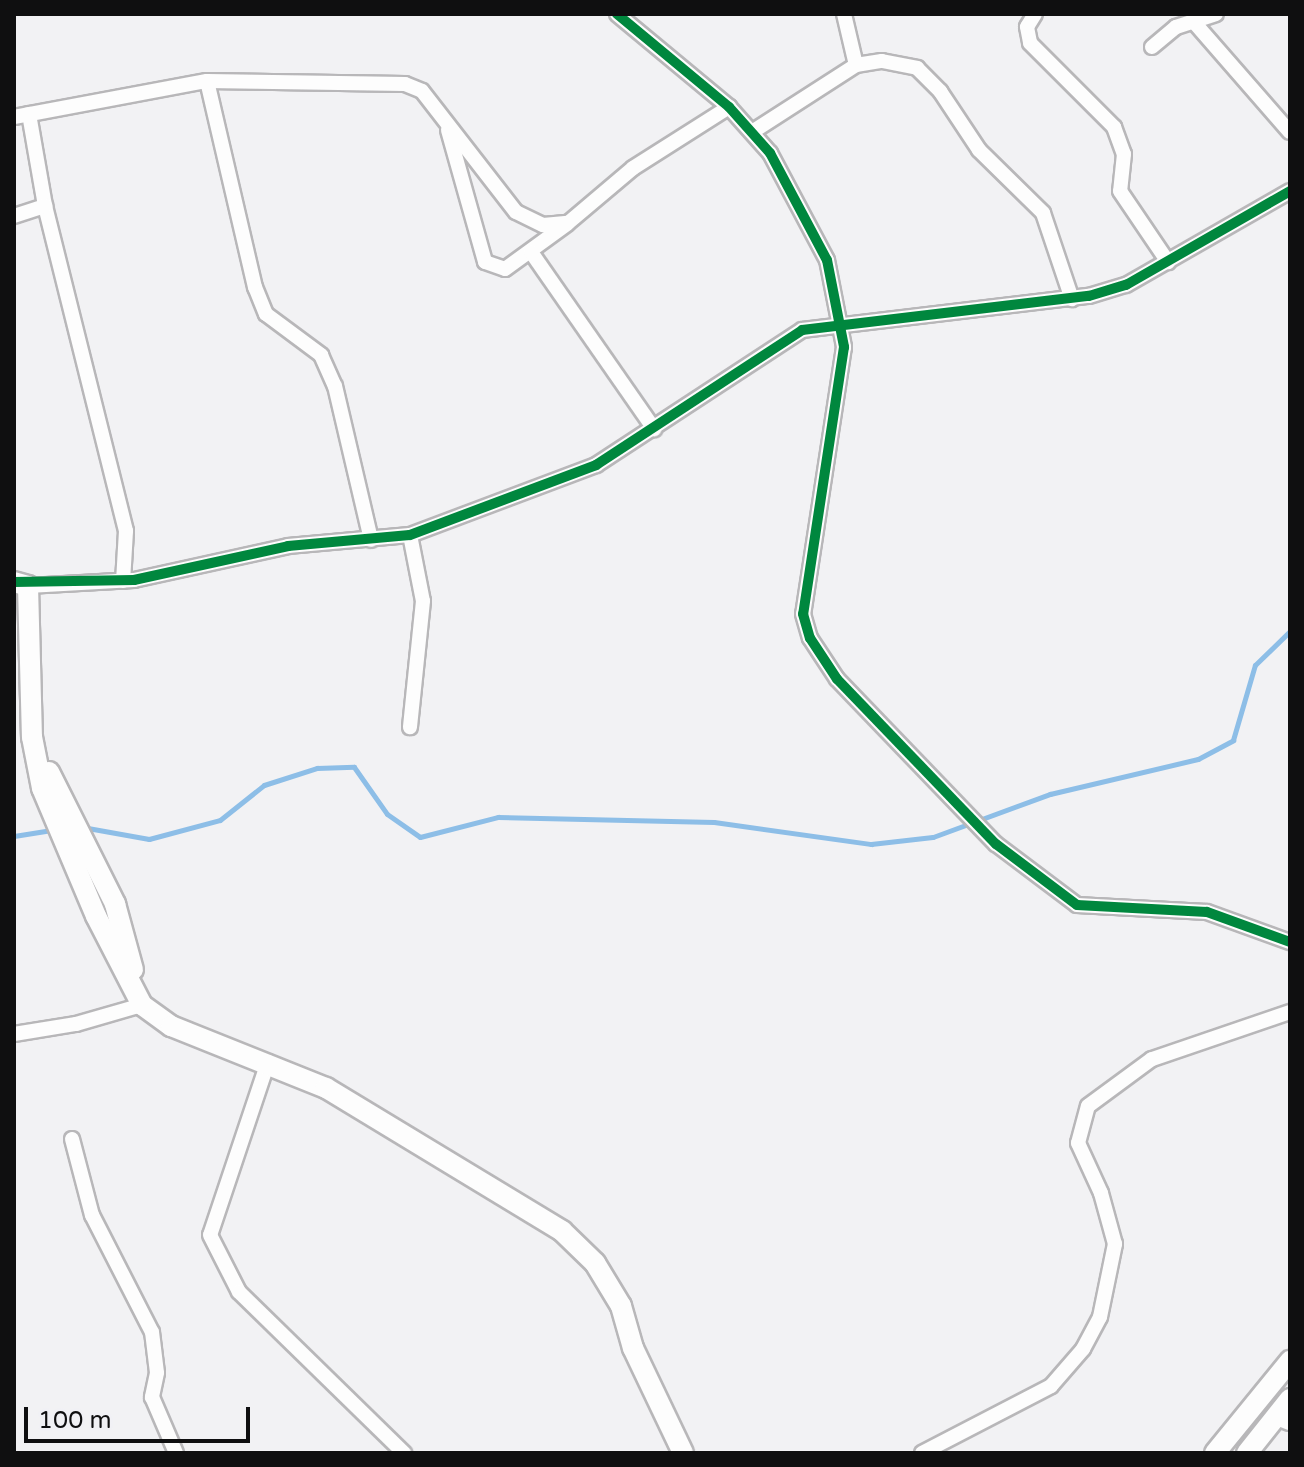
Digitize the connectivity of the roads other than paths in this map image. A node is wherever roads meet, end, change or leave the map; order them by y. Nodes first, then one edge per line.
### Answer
1 (617, 14) edge
2 (844, 14) edge
3 (1035, 14) edge
4 (1216, 14) edge
5 (1193, 21) junction
6 (1152, 47) dead end
7 (856, 65) junction
8 (207, 81) junction
9 (729, 107) junction
10 (29, 114) junction
11 (14, 117) edge
12 (447, 123) junction
13 (752, 132) junction
14 (1290, 132) edge
15 (1290, 191) edge
16 (45, 206) junction
17 (14, 216) edge
18 (568, 223) junction
19 (531, 252) junction
20 (1168, 262) junction
21 (1072, 299) junction
22 (838, 323) junction
23 (654, 429) junction
24 (410, 535) junction
25 (371, 540) junction
26 (123, 581) junction
27 (21, 584) edge
28 (410, 727) dead end
29 (76, 848) junction
30 (1290, 942) edge
31 (142, 1005) junction
32 (1290, 1012) edge
33 (14, 1034) edge
34 (268, 1062) junction
35 (72, 1139) dead end
36 (1290, 1361) edge
37 (1290, 1399) edge
38 (1282, 1420) edge
39 (176, 1453) edge
40 (404, 1453) edge
41 (683, 1453) edge
42 (922, 1453) edge
43 (1215, 1453) edge
44 (1247, 1453) edge

1 - 9 street
2 - 7 street
3 - 20 street
4 - 5 street
5 - 6 street
5 - 14 street
7 - 13 street
7 - 21 street
8 - 10 street
8 - 12 street
8 - 25 street
9 - 13 street
9 - 18 street
10 - 11 street
10 - 16 street
12 - 18 street
12 - 19 street
13 - 22 street
15 - 20 street
16 - 17 street
16 - 26 street
18 - 19 street
19 - 23 street
20 - 21 street
21 - 22 street
22 - 23 street
22 - 30 street
23 - 24 street
24 - 25 street
24 - 28 street
25 - 26 street
26 - 27 street
27 - 29 street
29 - 31 street
29 - 31 street
31 - 33 street
31 - 34 street
32 - 42 street
34 - 40 street
34 - 41 street
35 - 39 street
36 - 43 street
37 - 38 street
38 - 44 street

